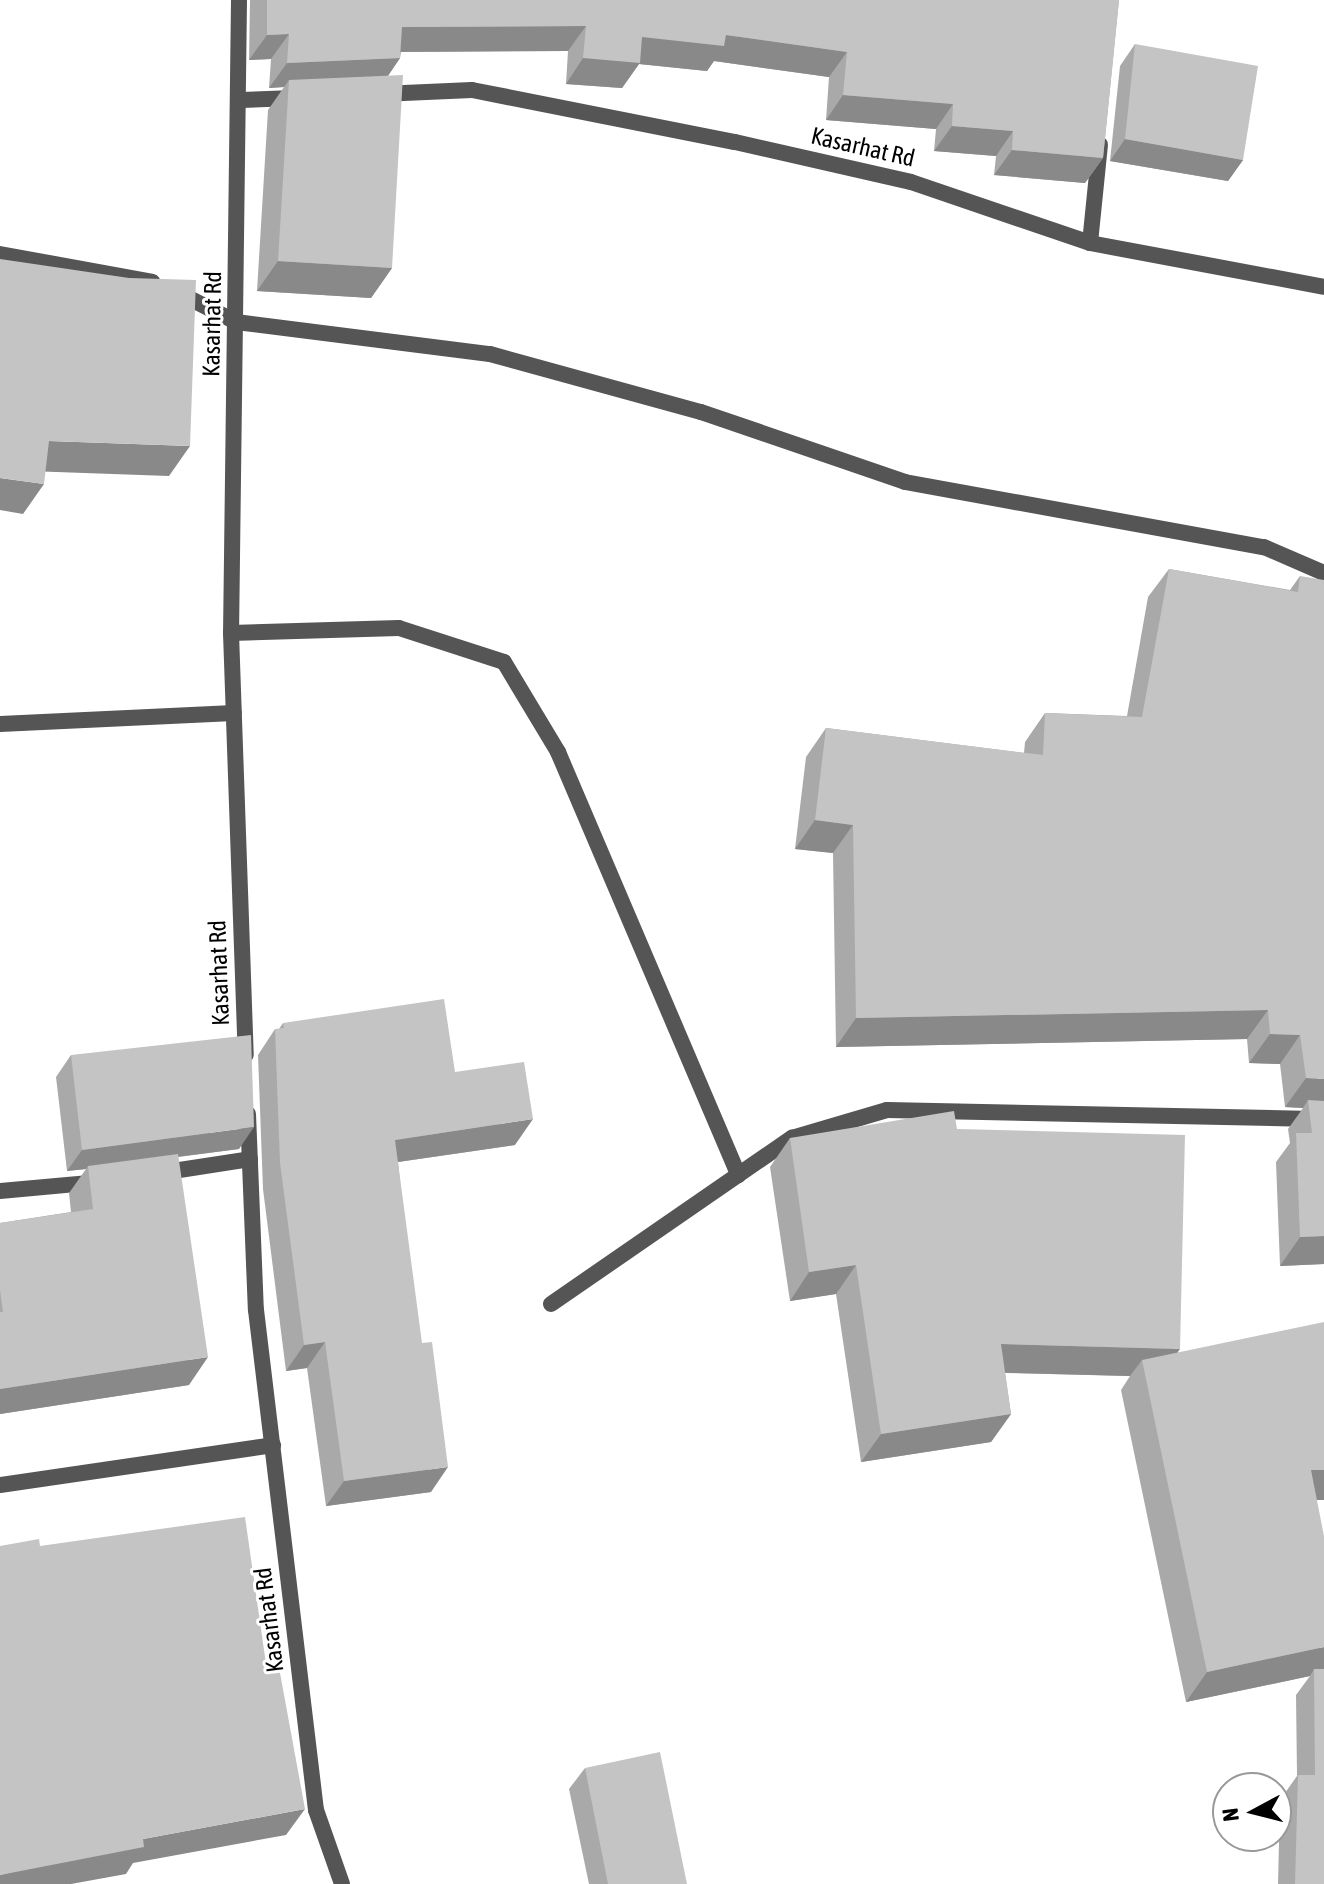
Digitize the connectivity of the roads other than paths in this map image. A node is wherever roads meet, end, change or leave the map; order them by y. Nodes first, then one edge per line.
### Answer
1 (239, 0) edge
2 (364, 95) edge
3 (317, 97) edge
4 (240, 100) junction
5 (1103, 122) edge
6 (1090, 243) junction
7 (0, 254) edge
8 (1324, 287) edge
9 (236, 322) junction
10 (1324, 573) edge
11 (231, 633) junction
12 (234, 713) junction
13 (0, 724) edge
14 (1324, 1119) edge
15 (250, 1159) junction
16 (147, 1175) edge
17 (738, 1175) junction
18 (117, 1179) edge
19 (0, 1191) edge
20 (551, 1304) dead end
21 (273, 1445) junction
22 (0, 1485) edge
23 (342, 1884) edge

1 - 4 street, Kasarhat Rd
2 - 6 street, Kasarhat Rd
3 - 4 street
4 - 9 street, Kasarhat Rd
5 - 6 street
6 - 8 street, Kasarhat Rd
7 - 9 street
9 - 10 street
9 - 11 street, Kasarhat Rd
11 - 12 street, Kasarhat Rd
11 - 17 street
12 - 13 street
12 - 15 street, Kasarhat Rd
14 - 17 street
15 - 16 street
15 - 21 street, Kasarhat Rd
17 - 20 street
18 - 19 street
21 - 22 street
21 - 23 street, Kasarhat Rd

